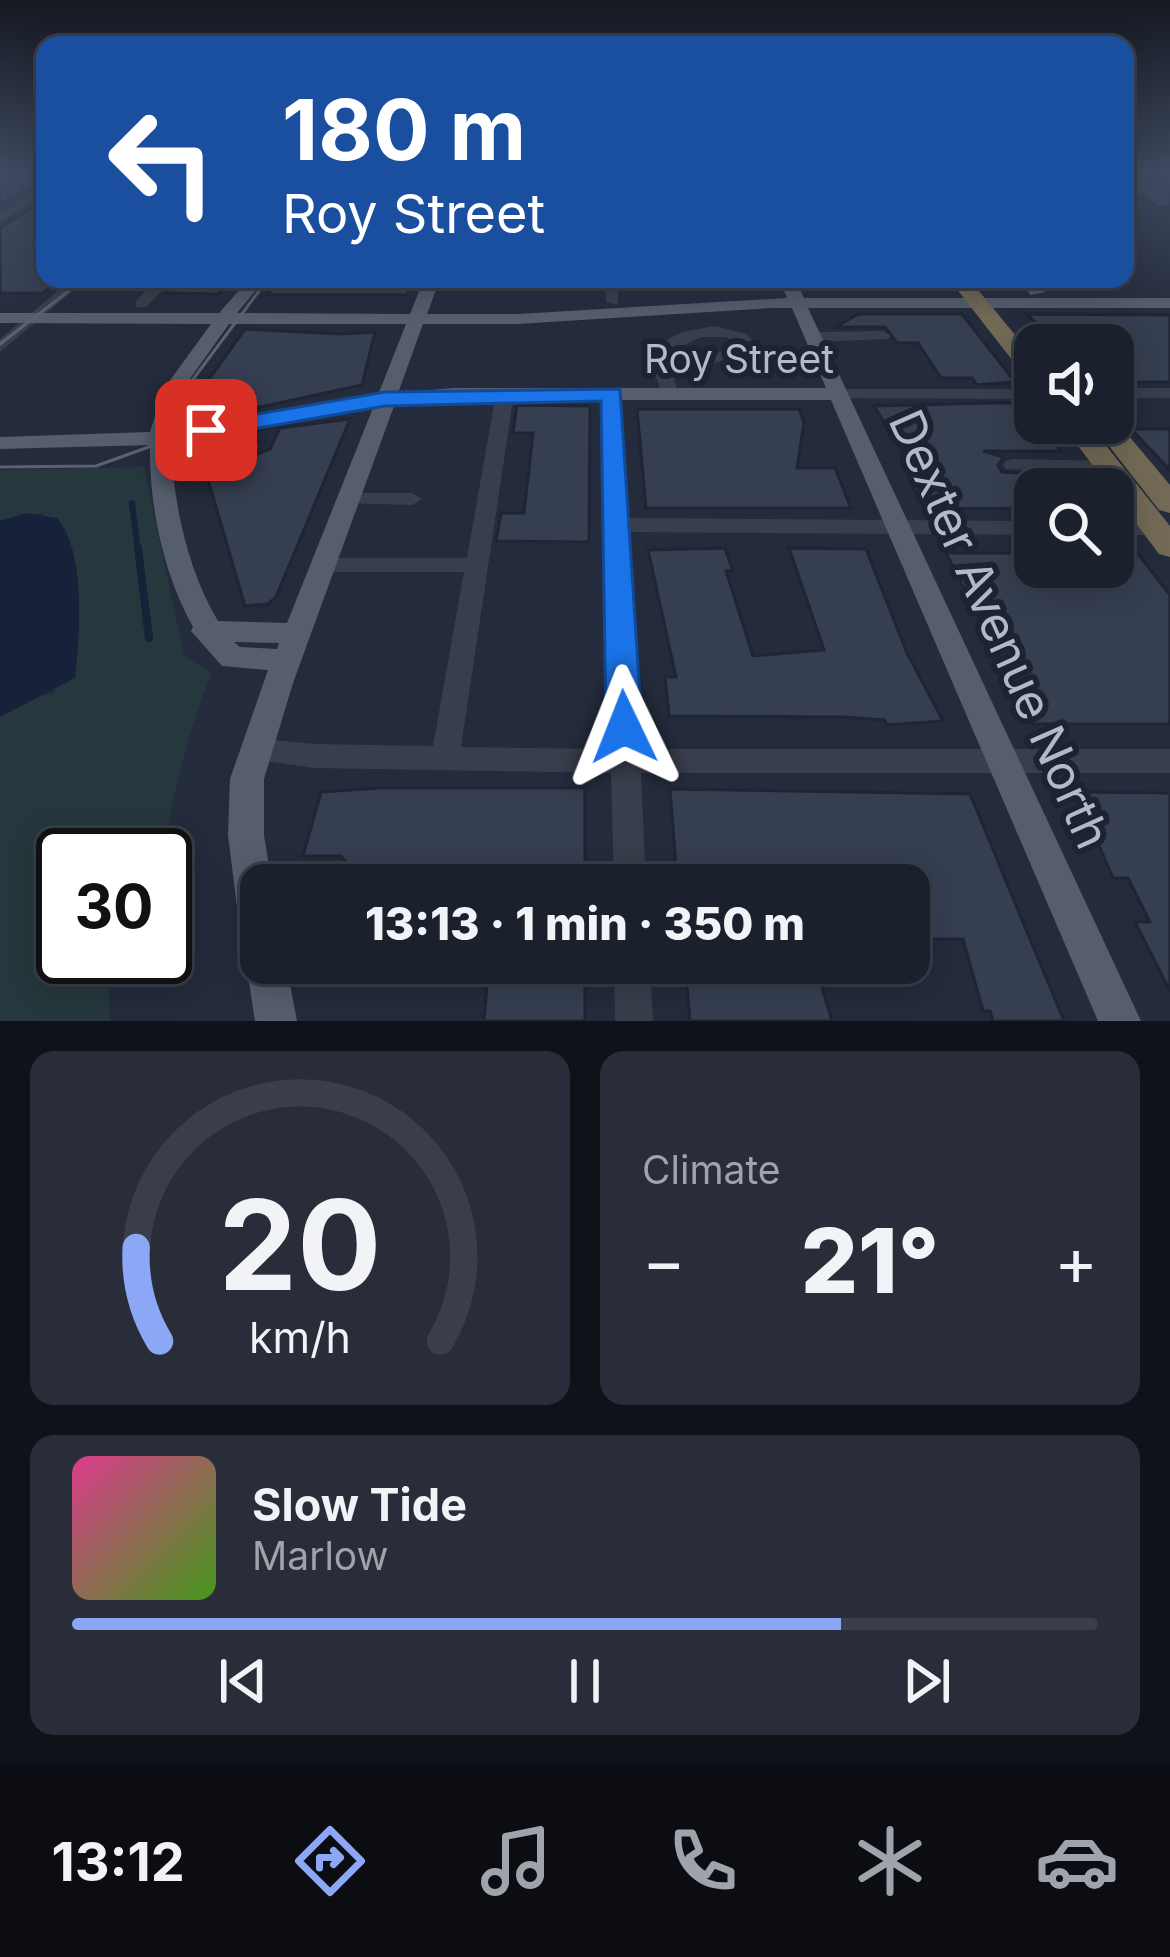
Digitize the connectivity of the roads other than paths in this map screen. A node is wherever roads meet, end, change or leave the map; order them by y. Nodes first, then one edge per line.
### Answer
1 (70, 288) edge
2 (157, 288) edge
3 (250, 288) edge
4 (428, 288) edge
5 (612, 288) edge
6 (911, 288) edge
7 (960, 288) edge
8 (1065, 288) edge
9 (792, 291) edge
10 (1170, 297) edge
11 (613, 302) junction
12 (0, 304) edge
13 (51, 304) junction
14 (141, 304) junction
15 (992, 306) edge
16 (232, 312) junction
17 (419, 312) junction
18 (0, 318) edge
19 (34, 318) junction
20 (883, 336) dead end
21 (813, 338) junction
22 (1014, 341) edge
23 (0, 347) edge
24 (667, 386) junction
25 (505, 393) junction
26 (1134, 393) edge
27 (1170, 393) edge
28 (612, 394) junction
29 (839, 394) junction
30 (1014, 394) edge
31 (385, 399) junction
32 (239, 424) junction
33 (159, 439) junction
34 (0, 443) edge
35 (1091, 444) edge
36 (1116, 444) edge
37 (250, 446) dead end
38 (1012, 465) dead end
39 (1109, 467) junction
40 (349, 499) junction
41 (412, 499) dead end
42 (616, 525) junction
43 (1165, 526) edge
44 (897, 527) junction
45 (1134, 527) edge
46 (1014, 528) edge
47 (325, 565) junction
48 (476, 566) junction
49 (292, 646) junction
50 (255, 750) junction
51 (446, 758) junction
52 (626, 761) junction
53 (1002, 761) junction
54 (1170, 761) edge
55 (250, 864) edge
56 (628, 864) edge
57 (270, 984) edge
58 (633, 984) edge
59 (276, 1021) edge
60 (634, 1021) edge
61 (1120, 1021) edge

1 - 13 street
2 - 14 street
3 - 16 main road
4 - 17 main road
5 - 11 street
6 - 9 main road
7 - 15 highway
8 - 10 main road
9 - 10 main road
9 - 11 main road
9 - 17 main road
9 - 21 main road, Dexter Avenue North
11 - 17 main road
12 - 13 main road
13 - 14 main road
13 - 19 street
14 - 16 main road
15 - 22 highway
16 - 17 main road
16 - 19 main road
16 - 33 main road
17 - 31 main road
18 - 19 main road
19 - 23 street
20 - 21 street
21 - 29 main road, Dexter Avenue North
24 - 24 street
24 - 28 main road, Roy Street
24 - 29 main road, Roy Street
25 - 28 main road, Roy Street
25 - 31 main road, Roy Street
25 - 48 street
26 - 27 street
28 - 42 street
29 - 30 street, Roy Street
29 - 44 main road, Dexter Avenue North
31 - 32 main road, Roy Street
31 - 40 main road
32 - 33 main road, Roy Street
32 - 37 street
33 - 34 main road, Roy Street
33 - 49 main road
35 - 39 highway
36 - 43 highway
38 - 39 street
39 - 43 highway
40 - 41 street
40 - 47 main road
42 - 44 street
42 - 52 street
43 - 45 street
44 - 46 street
44 - 53 main road, Dexter Avenue North
47 - 48 street
47 - 49 main road
48 - 51 street
49 - 50 main road
50 - 51 street
50 - 55 main road
51 - 52 street
52 - 53 street
52 - 56 street
53 - 54 street
53 - 61 main road, Dexter Avenue North
57 - 59 main road
58 - 60 street

